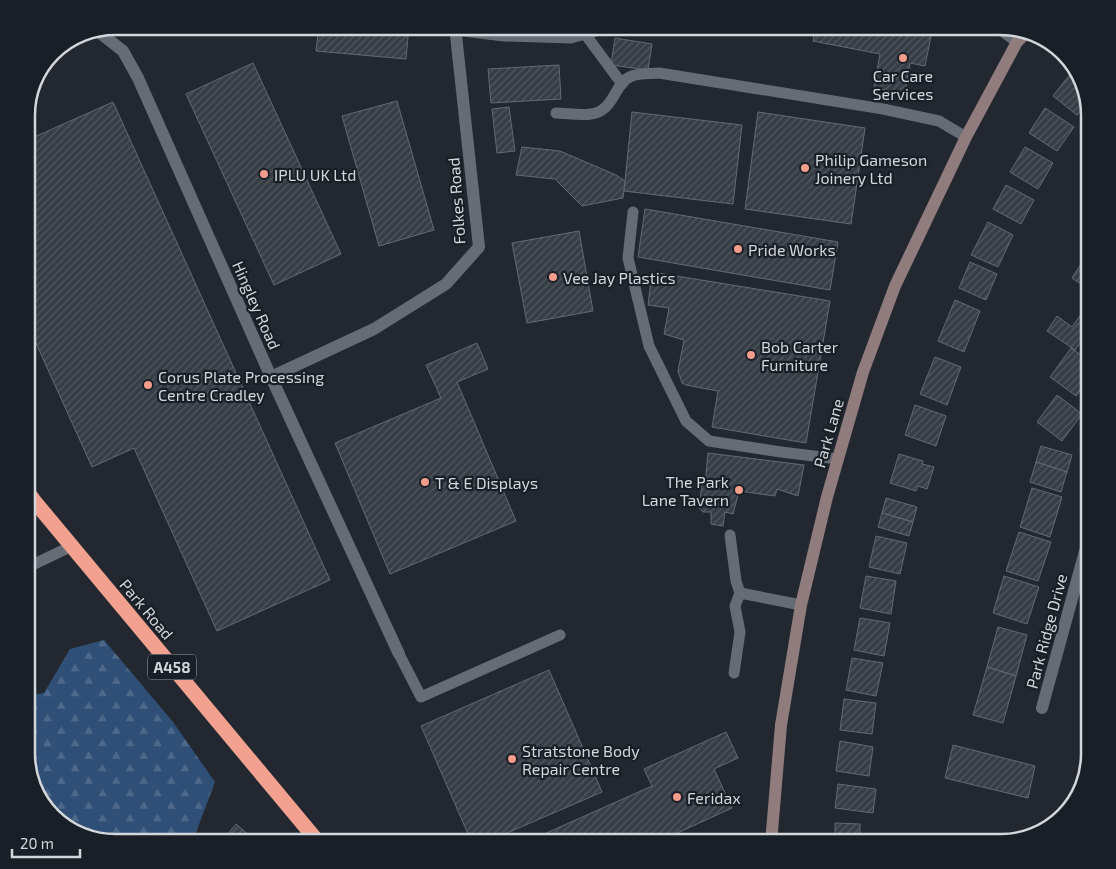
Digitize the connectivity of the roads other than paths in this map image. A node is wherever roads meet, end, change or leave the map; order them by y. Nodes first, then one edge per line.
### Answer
1 (456, 35) edge
2 (498, 35) edge
3 (582, 35) edge
4 (586, 35) edge
5 (104, 36) edge
6 (1021, 38) edge
7 (622, 84) junction
8 (556, 113) dead end
9 (966, 137) junction
10 (633, 212) dead end
11 (271, 377) junction
12 (838, 459) junction
13 (35, 501) edge
14 (730, 535) dead end
15 (72, 546) junction
16 (35, 564) edge
17 (1081, 566) edge
18 (740, 594) junction
19 (801, 605) junction
20 (560, 635) dead end
21 (400, 654) joint
22 (734, 673) dead end
23 (1042, 708) dead end
24 (312, 834) edge
25 (771, 834) edge

1 - 11 street, Folkes Road
2 - 3 lane
4 - 7 lane
5 - 11 street, Hingley Road
6 - 9 main road, Park Lane
7 - 8 lane
7 - 9 lane
9 - 12 main road, Park Lane
10 - 12 lane
11 - 21 street, Hingley Road
12 - 19 main road, Park Lane
13 - 15 highway, Park Road / A458
14 - 18 lane
15 - 16 lane
15 - 24 highway, Park Road / A458
17 - 23 street, Park Ridge Drive
18 - 19 lane
18 - 22 lane
19 - 25 main road, Park Lane
20 - 21 lane

